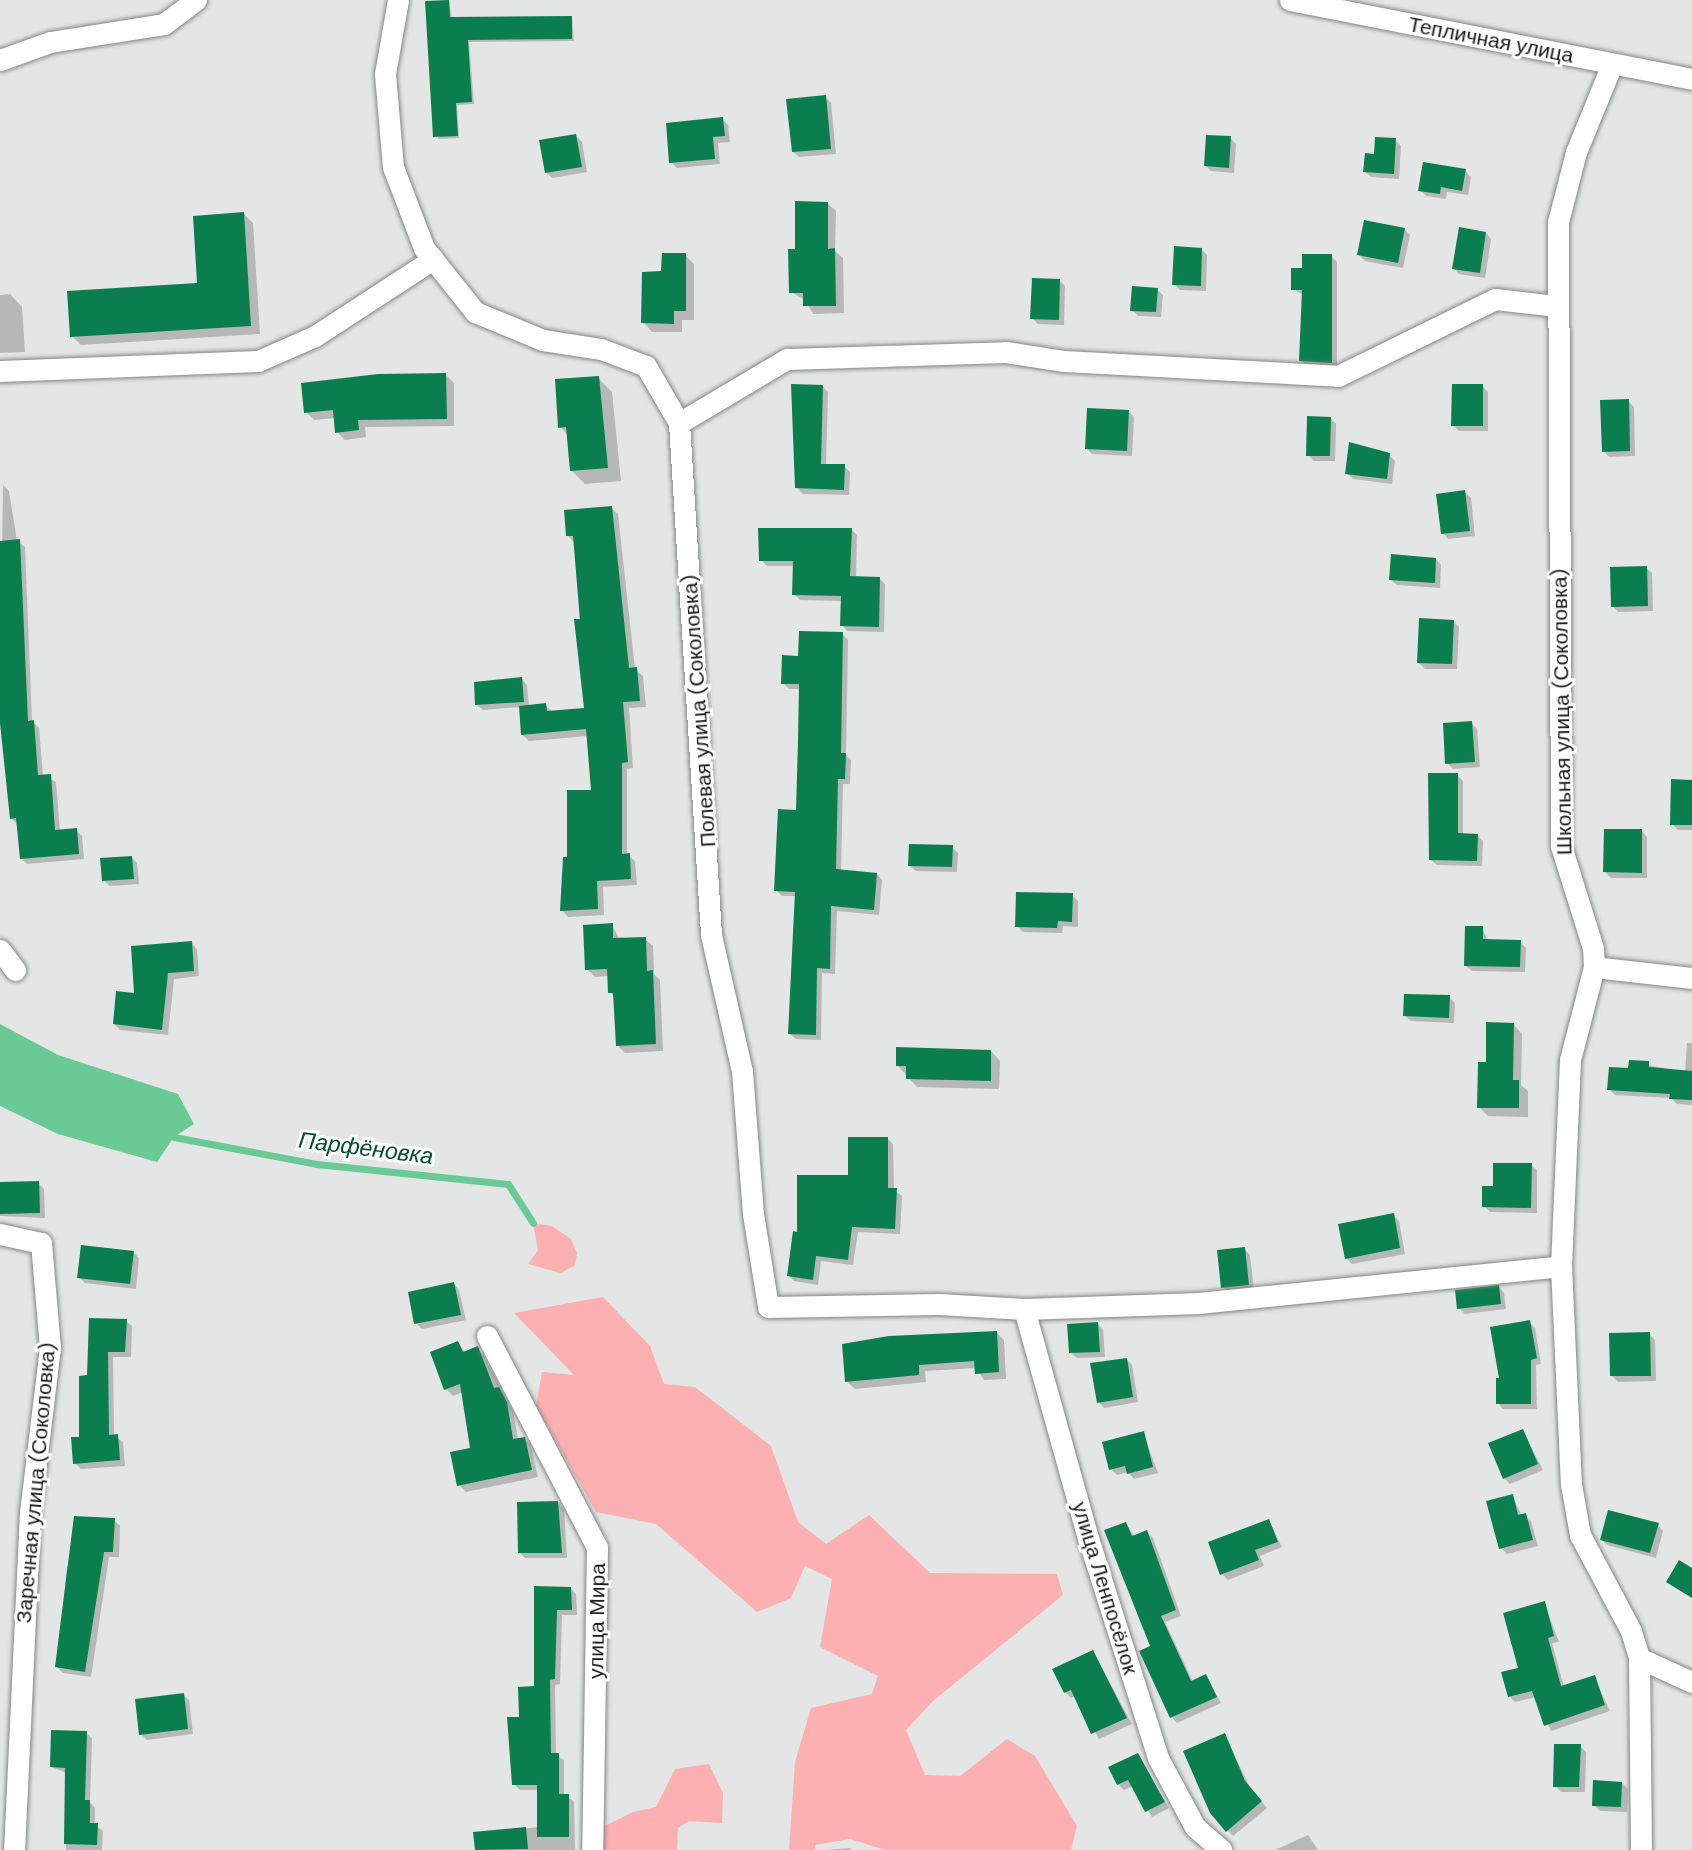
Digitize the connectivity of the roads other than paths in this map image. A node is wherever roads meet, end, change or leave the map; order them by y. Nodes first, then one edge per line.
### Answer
1 (196, 0) edge
2 (398, 0) edge
3 (1290, 0) edge
4 (0, 60) edge
5 (1612, 64) junction
6 (1692, 79) edge
7 (433, 259) junction
8 (1556, 306) junction
9 (0, 371) edge
10 (679, 423) junction
11 (0, 950) edge
12 (1594, 967) junction
13 (15, 970) dead end
14 (1692, 978) edge
15 (0, 1234) edge
16 (1561, 1266) junction
17 (1024, 1309) junction
18 (487, 1336) dead end
19 (1639, 1658) junction
20 (1692, 1682) edge
21 (14, 1850) edge
22 (592, 1850) edge
23 (1221, 1850) edge
24 (1641, 1850) edge

1 - 4 street
2 - 7 street, Полевая улица (Соколовка)
3 - 5 street, Тепличная улица
5 - 6 street, Тепличная улица
5 - 8 street, Школьная улица (Соколовка)
7 - 9 street
7 - 10 street, Полевая улица (Соколовка)
8 - 10 street
8 - 12 street, Школьная улица (Соколовка)
10 - 17 street, Полевая улица (Соколовка)
11 - 13 street
12 - 14 street
12 - 16 street, Школьная улица (Соколовка)
15 - 21 street, Заречная улица (Соколовка)
16 - 17 street
16 - 19 street, Школьная улица (Соколовка)
17 - 23 street, улица Ленпосёлок
18 - 22 street, улица Мира
19 - 20 street
19 - 24 street, Школьная улица (Соколовка)

